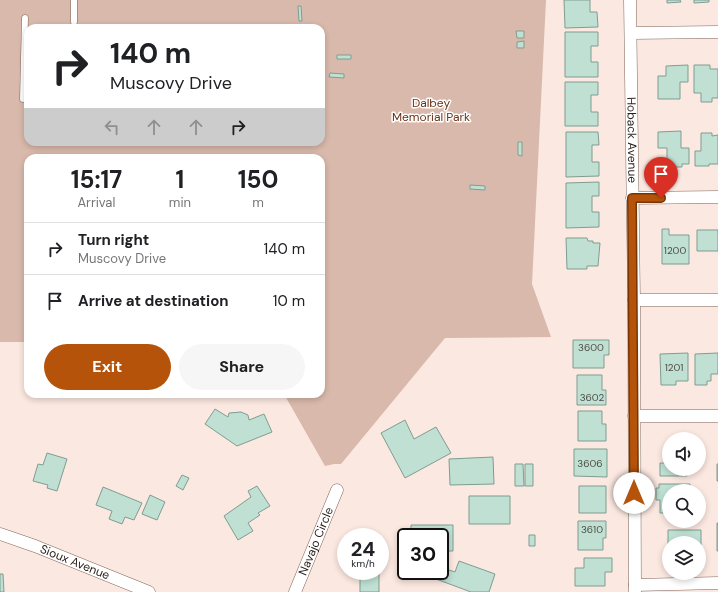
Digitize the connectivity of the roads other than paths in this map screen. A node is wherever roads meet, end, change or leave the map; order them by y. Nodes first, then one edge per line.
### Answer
1 (74, 0) edge
2 (630, 0) edge
3 (25, 18) dead end
4 (74, 22) dead end
5 (25, 24) edge
6 (631, 32) junction
7 (718, 32) edge
8 (24, 58) edge
9 (23, 99) dead end
10 (718, 197) edge
11 (632, 198) junction
12 (634, 300) junction
13 (718, 300) edge
14 (634, 416) junction
15 (718, 416) edge
16 (337, 490) dead end
17 (0, 534) edge
18 (718, 583) edge
19 (635, 589) edge
20 (149, 592) edge
21 (295, 592) edge

1 - 4 lane
2 - 6 street, Hoback Avenue
3 - 5 lane
6 - 7 street
6 - 11 street, Hoback Avenue
8 - 9 lane
10 - 11 street
11 - 12 street, Hoback Avenue
12 - 13 street
12 - 14 street, Hoback Avenue
14 - 15 street
14 - 19 street, Hoback Avenue
16 - 21 street, Navajo Circle
17 - 20 street, Sioux Avenue
18 - 19 street

